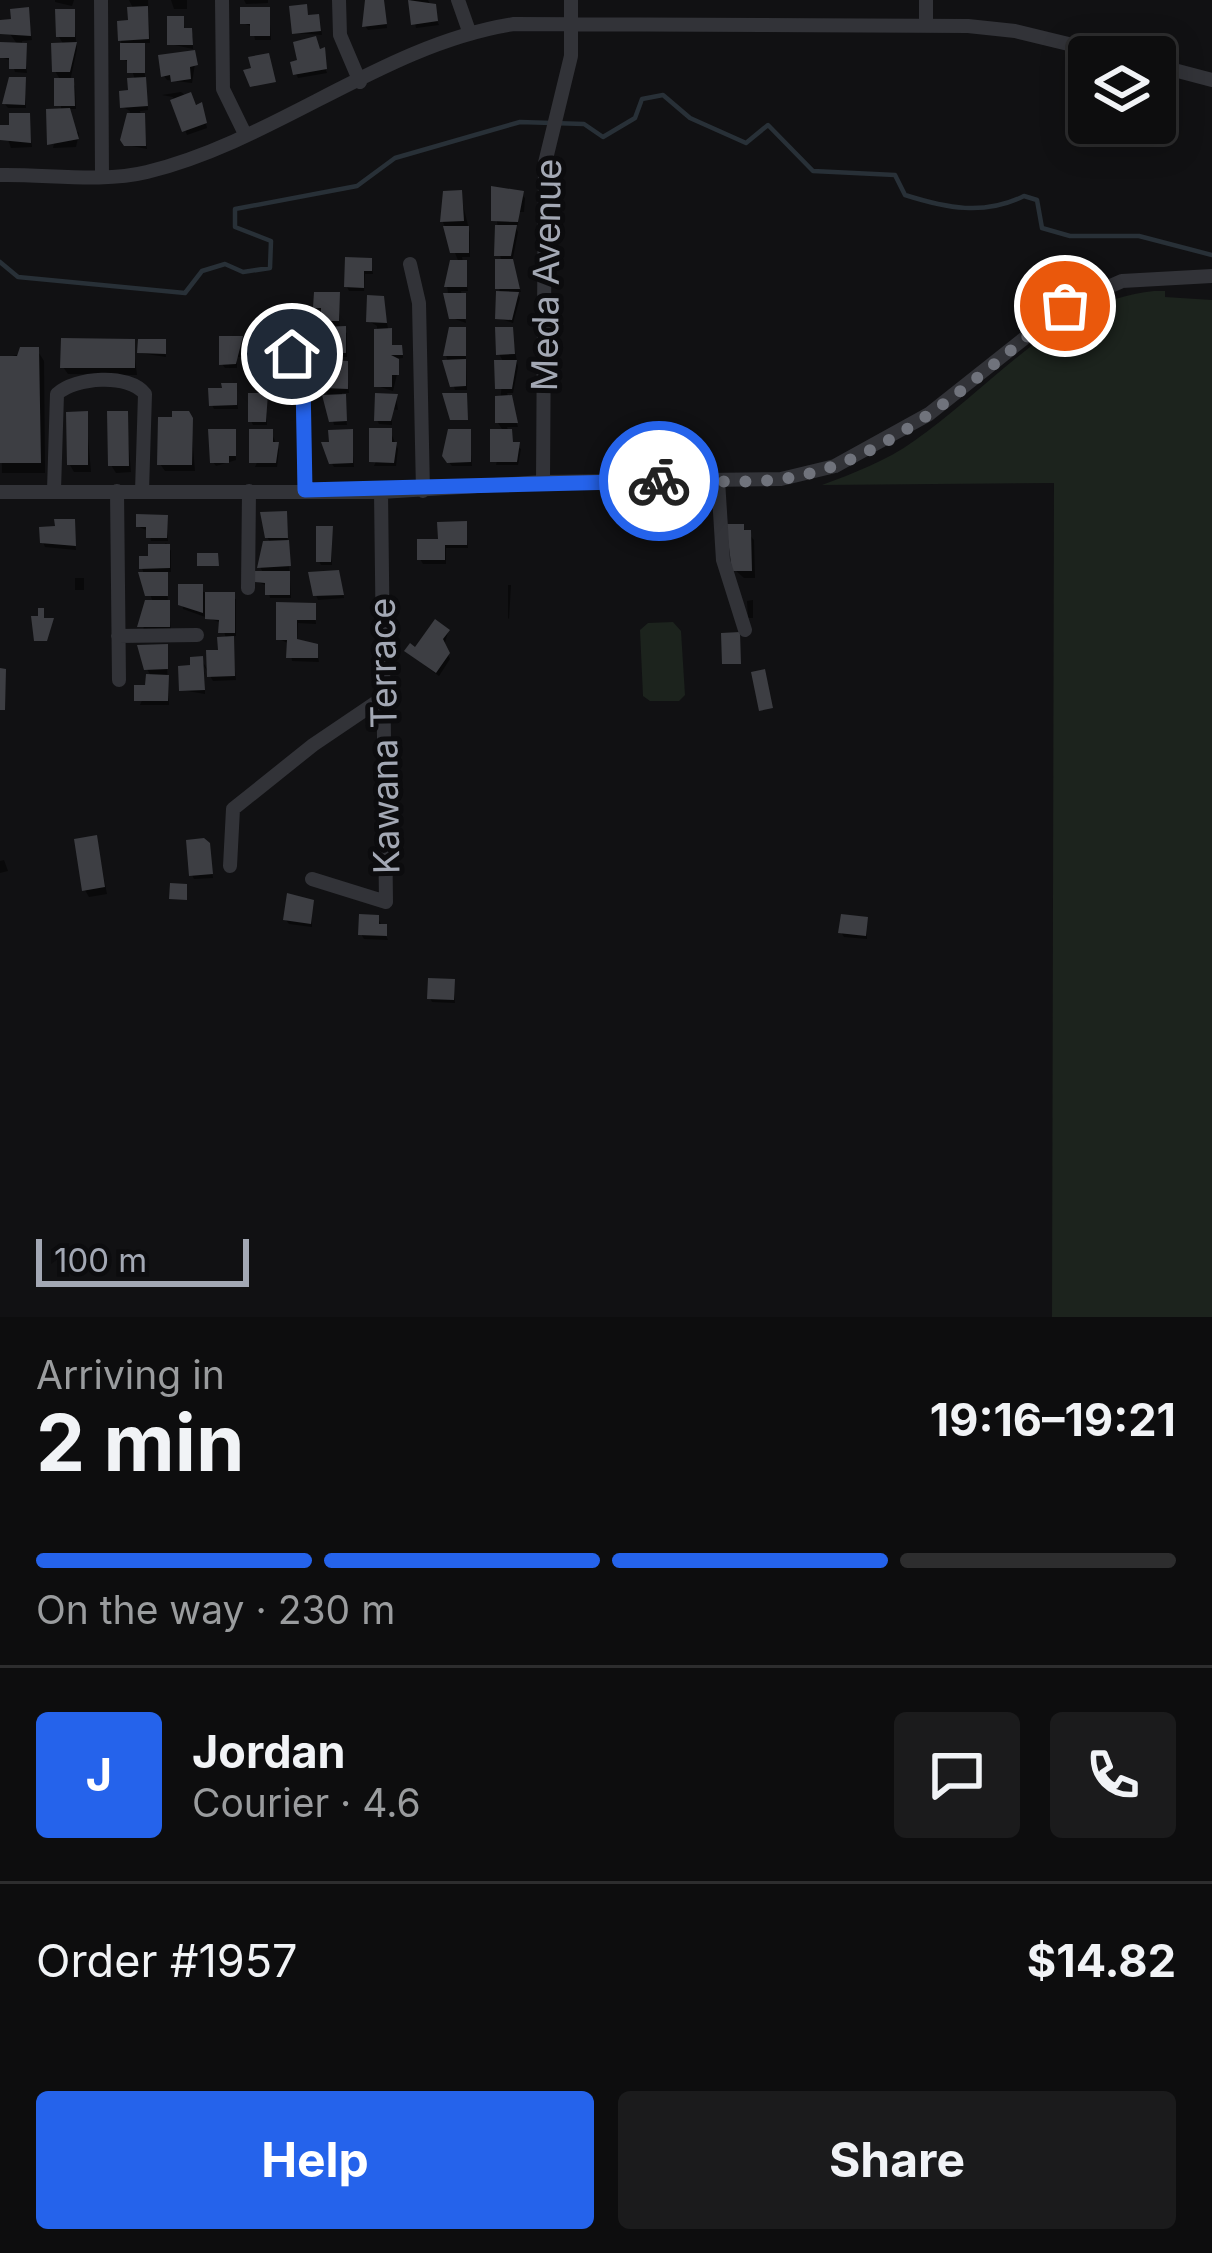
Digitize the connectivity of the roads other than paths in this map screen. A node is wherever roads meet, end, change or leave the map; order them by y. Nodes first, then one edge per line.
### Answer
1 (101, 0) edge
2 (222, 0) edge
3 (339, 0) edge
4 (458, 0) edge
5 (571, 0) edge
6 (926, 0) edge
7 (572, 24) junction
8 (926, 26) junction
9 (470, 34) junction
10 (1068, 44) edge
11 (1176, 71) edge
12 (1212, 80) edge
13 (360, 82) junction
14 (245, 134) junction
15 (0, 175) edge
16 (101, 175) junction
17 (410, 264) dead end
18 (1212, 276) edge
19 (292, 354) dead end
20 (718, 480) junction
21 (543, 482) junction
22 (54, 490) junction
23 (249, 490) junction
24 (305, 490) junction
25 (423, 490) junction
26 (117, 491) junction
27 (142, 491) junction
28 (0, 492) edge
29 (381, 492) junction
30 (248, 587) dead end
31 (745, 630) dead end
32 (197, 635) dead end
33 (118, 636) junction
34 (118, 680) dead end
35 (384, 698) junction
36 (230, 866) dead end
37 (312, 879) dead end

1 - 16 street
2 - 14 street
3 - 13 street
4 - 9 street
5 - 7 street, Meda Avenue
6 - 8 street
7 - 8 street
7 - 9 street
7 - 21 street, Meda Avenue
8 - 10 street
9 - 13 street
11 - 12 street
13 - 14 street
14 - 16 street
15 - 16 street
17 - 25 street
18 - 20 street
19 - 24 street
20 - 21 street
20 - 31 street
21 - 25 street
22 - 26 street
22 - 27 street
22 - 28 street
23 - 24 street
23 - 27 street
23 - 30 street
24 - 29 street
25 - 29 street
26 - 27 street
26 - 33 street
29 - 35 street, Kawana Terrace
32 - 33 street
33 - 34 street
35 - 36 street
35 - 37 street, Kawana Terrace

